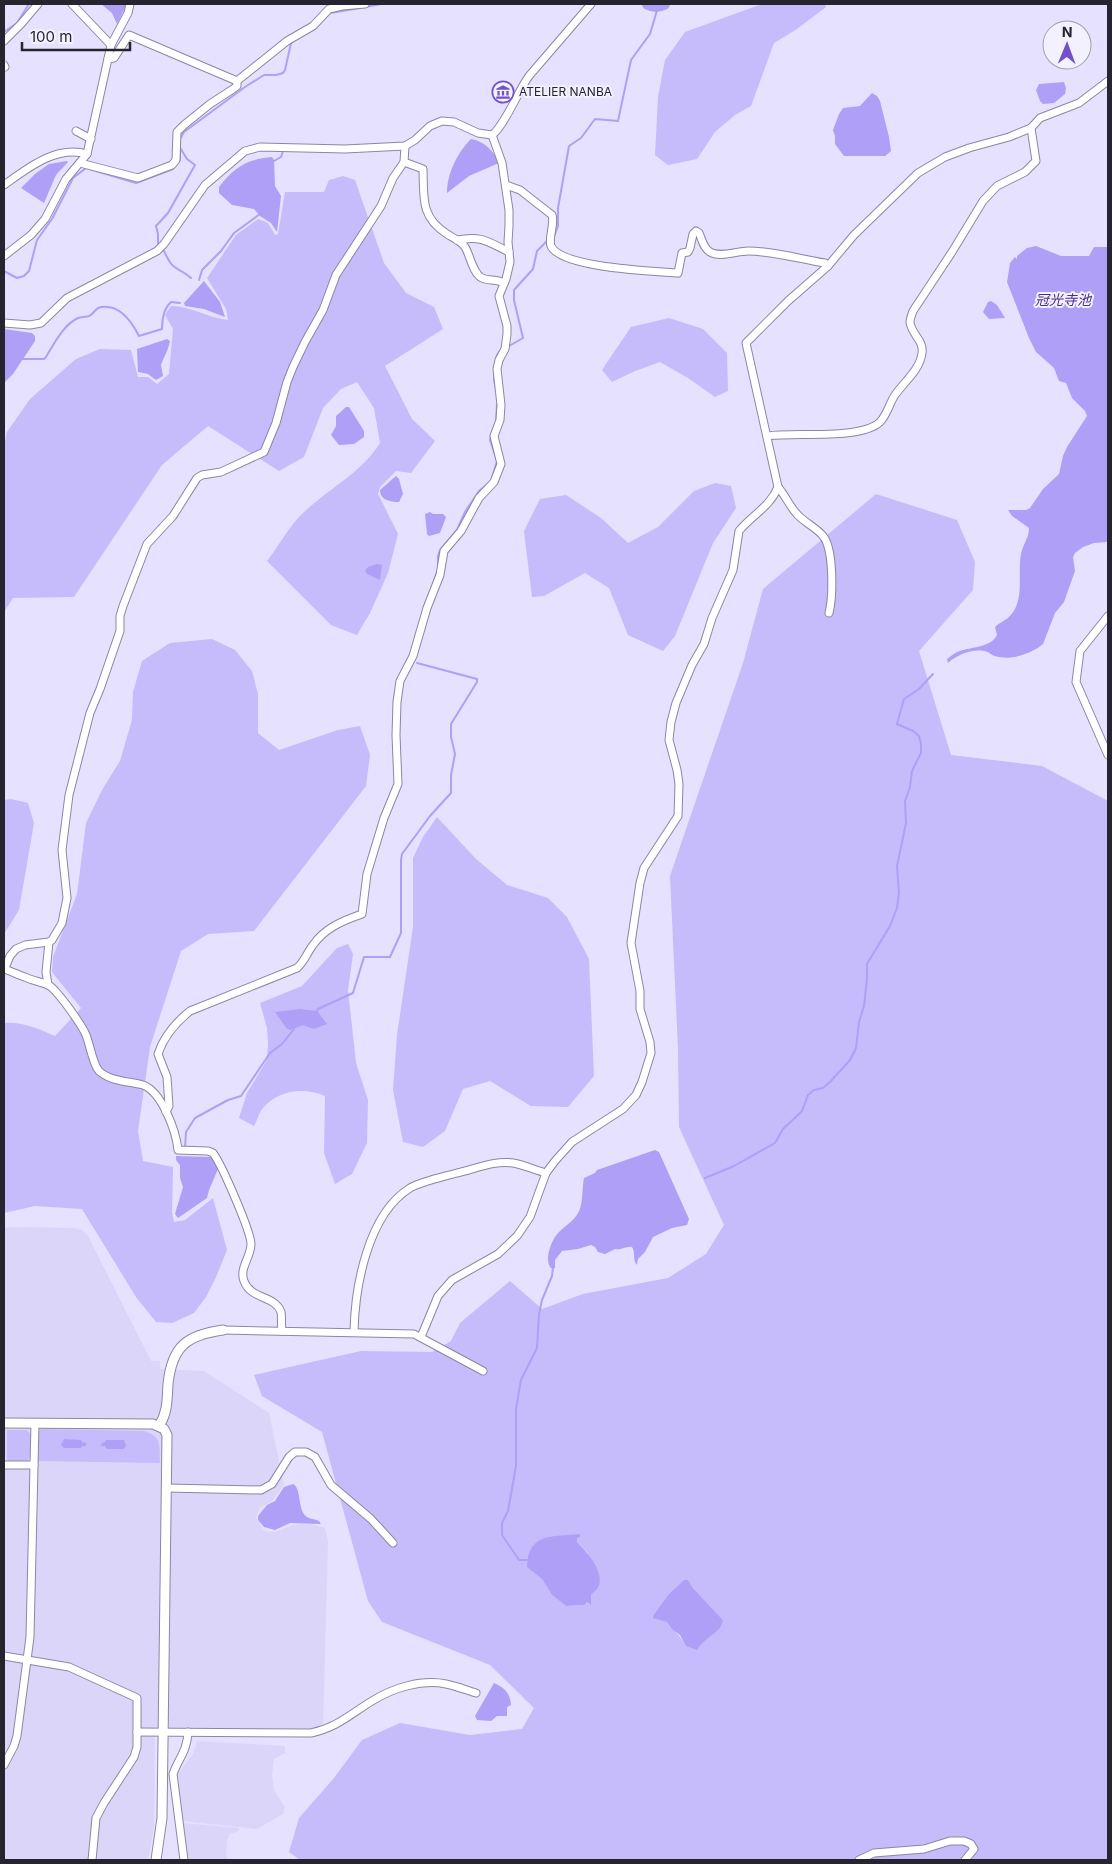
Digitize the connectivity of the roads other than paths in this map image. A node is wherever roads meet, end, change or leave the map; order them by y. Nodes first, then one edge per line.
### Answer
1 (38, 4) edge
2 (72, 4) edge
3 (130, 4) edge
4 (365, 4) edge
5 (591, 4) edge
6 (4, 41) edge
7 (111, 45) junction
8 (108, 59) junction
9 (237, 81) junction
10 (1108, 81) edge
11 (1031, 128) junction
12 (76, 131) dead end
13 (492, 134) junction
14 (91, 139) junction
15 (405, 146) junction
16 (87, 154) junction
17 (404, 162) junction
18 (80, 163) junction
19 (4, 185) edge
20 (506, 185) junction
21 (458, 240) junction
22 (509, 252) junction
23 (4, 256) edge
24 (828, 266) junction
25 (504, 283) junction
26 (4, 323) edge
27 (768, 436) junction
28 (778, 488) junction
29 (829, 613) dead end
30 (1108, 616) edge
31 (1108, 755) edge
32 (49, 942) junction
33 (4, 969) edge
34 (48, 985) junction
35 (166, 1112) junction
36 (546, 1173) junction
37 (223, 1330) joint
38 (282, 1331) junction
39 (354, 1332) junction
40 (421, 1337) junction
41 (483, 1371) dead end
42 (35, 1422) junction
43 (4, 1423) edge
44 (159, 1426) junction
45 (4, 1465) edge
46 (34, 1466) junction
47 (167, 1488) junction
48 (393, 1543) dead end
49 (4, 1656) edge
50 (28, 1660) junction
51 (476, 1693) dead end
52 (137, 1732) junction
53 (162, 1732) junction
54 (188, 1732) junction
55 (4, 1766) edge
56 (92, 1860) edge
57 (156, 1860) edge
58 (184, 1860) edge
59 (859, 1860) edge
60 (965, 1860) edge

1 - 6 street
2 - 7 street
3 - 7 street
4 - 9 street
5 - 13 street
7 - 8 street
8 - 9 street
8 - 14 street
9 - 18 street
10 - 11 street
11 - 24 street
11 - 27 street
12 - 14 street
13 - 15 street
13 - 20 street
14 - 16 street
15 - 17 street
15 - 26 street
16 - 18 street
16 - 19 street
17 - 21 street
17 - 32 street
18 - 23 street
20 - 22 street
20 - 24 street
21 - 22 street
21 - 25 street
22 - 25 street
24 - 27 street
25 - 35 street
27 - 28 street
28 - 29 street
28 - 36 street
30 - 31 street
32 - 33 street
32 - 34 street
33 - 34 street
34 - 35 street
35 - 38 street
36 - 39 street
36 - 40 street
37 - 38 street
37 - 44 street
38 - 39 street
39 - 40 street
40 - 41 street
42 - 43 street
42 - 44 street
42 - 46 street
44 - 47 street
45 - 46 street
46 - 50 street
47 - 48 street
47 - 53 street
49 - 50 street
50 - 52 street
50 - 55 street
51 - 54 street
52 - 53 street
52 - 56 street
53 - 54 street
53 - 57 street
54 - 58 street
59 - 60 street

